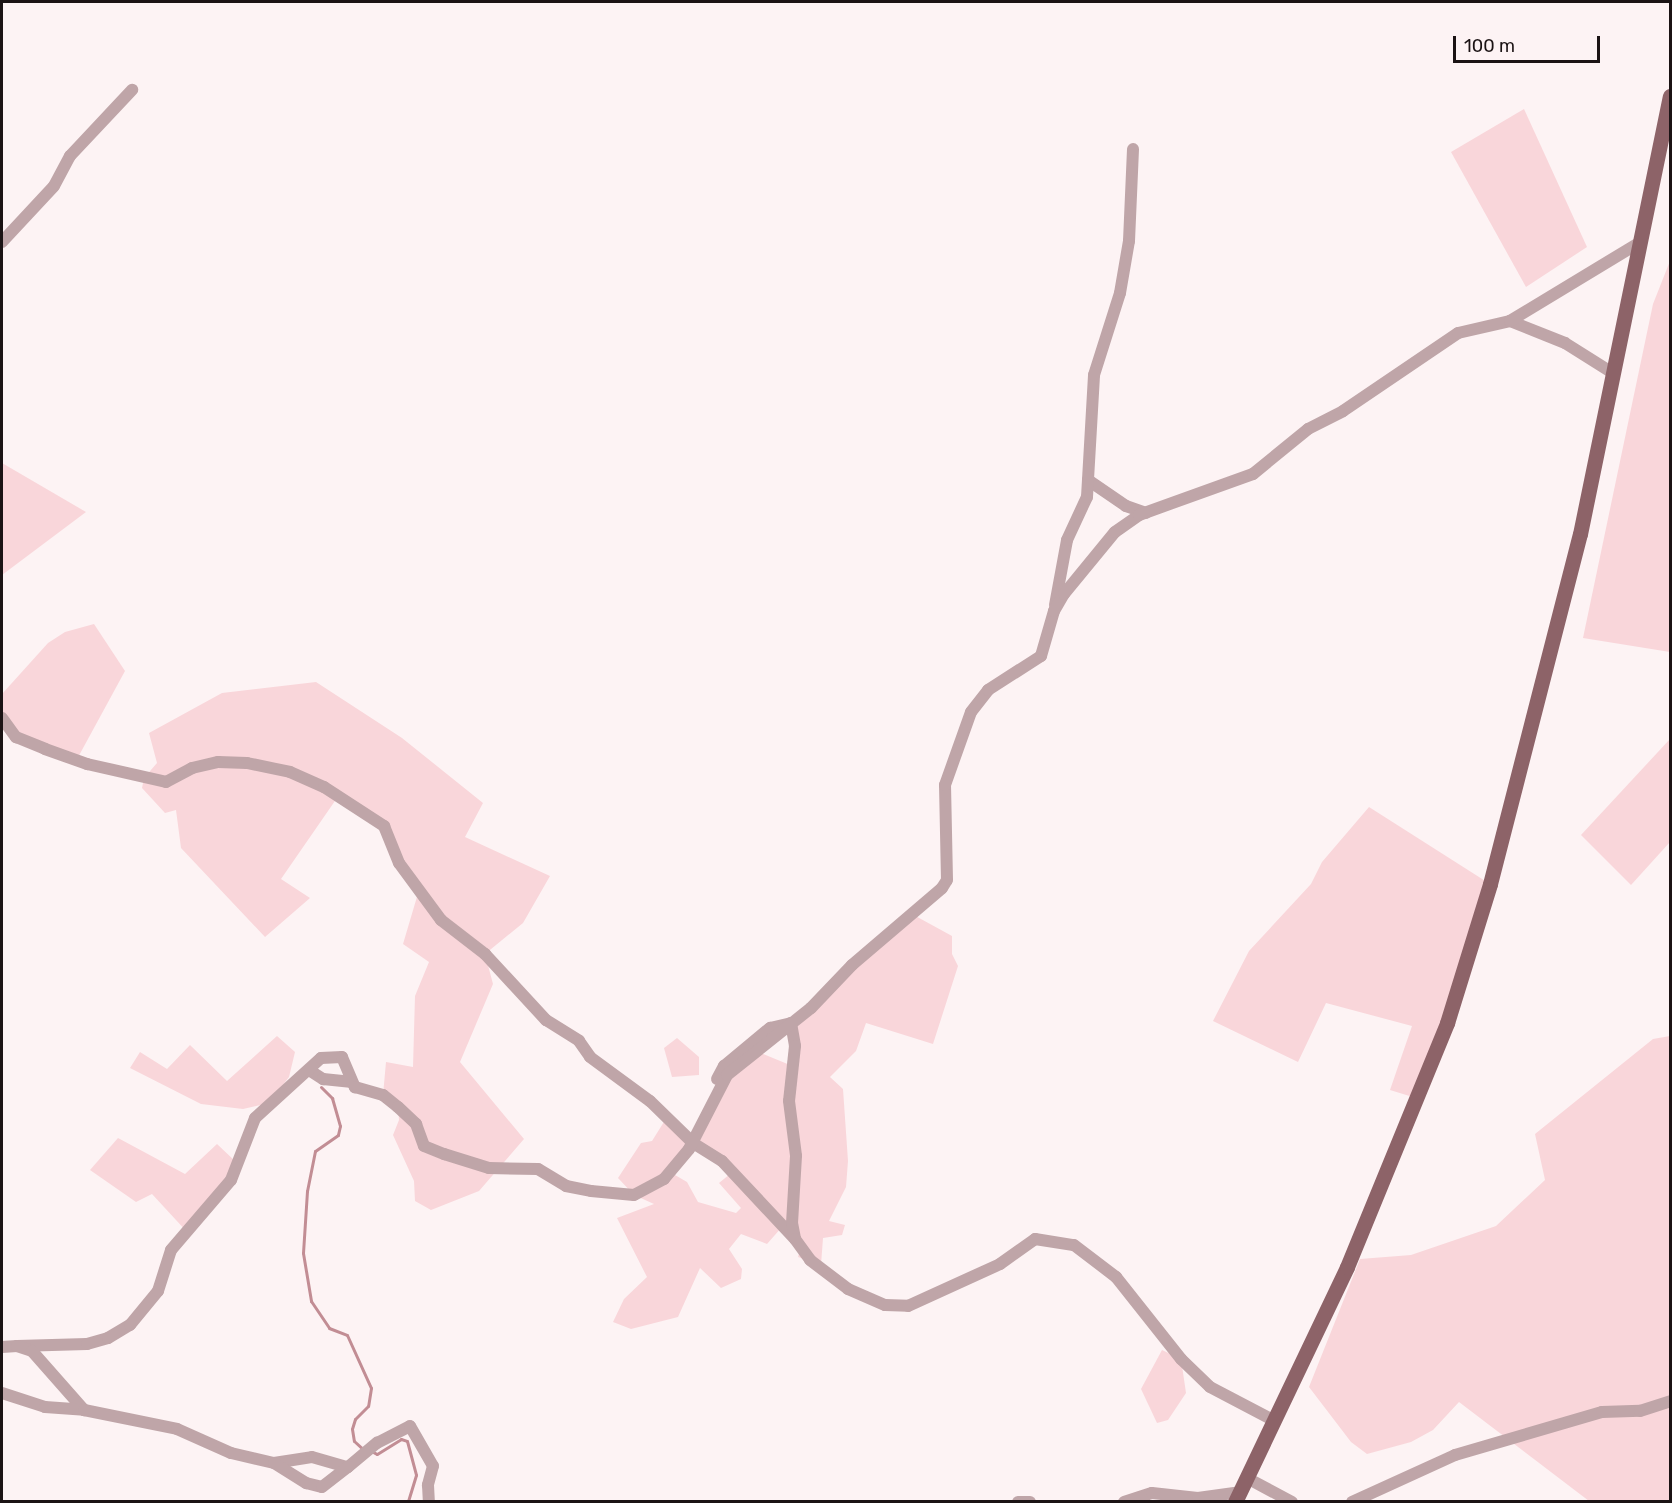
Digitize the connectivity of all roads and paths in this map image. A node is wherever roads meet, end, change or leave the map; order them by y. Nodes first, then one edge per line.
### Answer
1 (132, 90) dead end
2 (1671, 96) edge
3 (1133, 149) dead end
4 (2, 242) edge
5 (1637, 244) junction
6 (1510, 321) junction
7 (1611, 372) junction
8 (1088, 480) junction
9 (1146, 513) junction
10 (1054, 611) junction
11 (2, 718) edge
12 (791, 1023) junction
13 (309, 1070) junction
14 (350, 1082) junction
15 (693, 1143) junction
16 (795, 1239) junction
17 (17, 1346) junction
18 (2, 1347) edge
19 (2, 1393) edge
20 (1671, 1401) edge
21 (84, 1410) junction
22 (1275, 1421) junction
23 (274, 1464) junction
24 (348, 1467) junction
25 (1241, 1491) edge
26 (429, 1502) edge
27 (1018, 1502) edge
28 (1030, 1502) edge
29 (1124, 1502) edge
30 (1292, 1502) edge
31 (1352, 1502) edge

1 - 4 street
2 - 5 main road
3 - 8 street
5 - 6 street
5 - 7 main road
6 - 7 street
6 - 9 street
7 - 22 main road
8 - 9 street
8 - 10 street
9 - 10 street
10 - 12 street
11 - 15 street
12 - 15 street
12 - 16 street
13 - 14 street
13 - 14 street
13 - 17 street
14 - 15 street
15 - 16 street
16 - 22 street
17 - 18 street
17 - 21 street
19 - 21 street
20 - 31 street
21 - 23 street
22 - 25 main road
23 - 24 street
23 - 24 street
24 - 26 street
25 - 29 street
25 - 30 street
27 - 28 street

